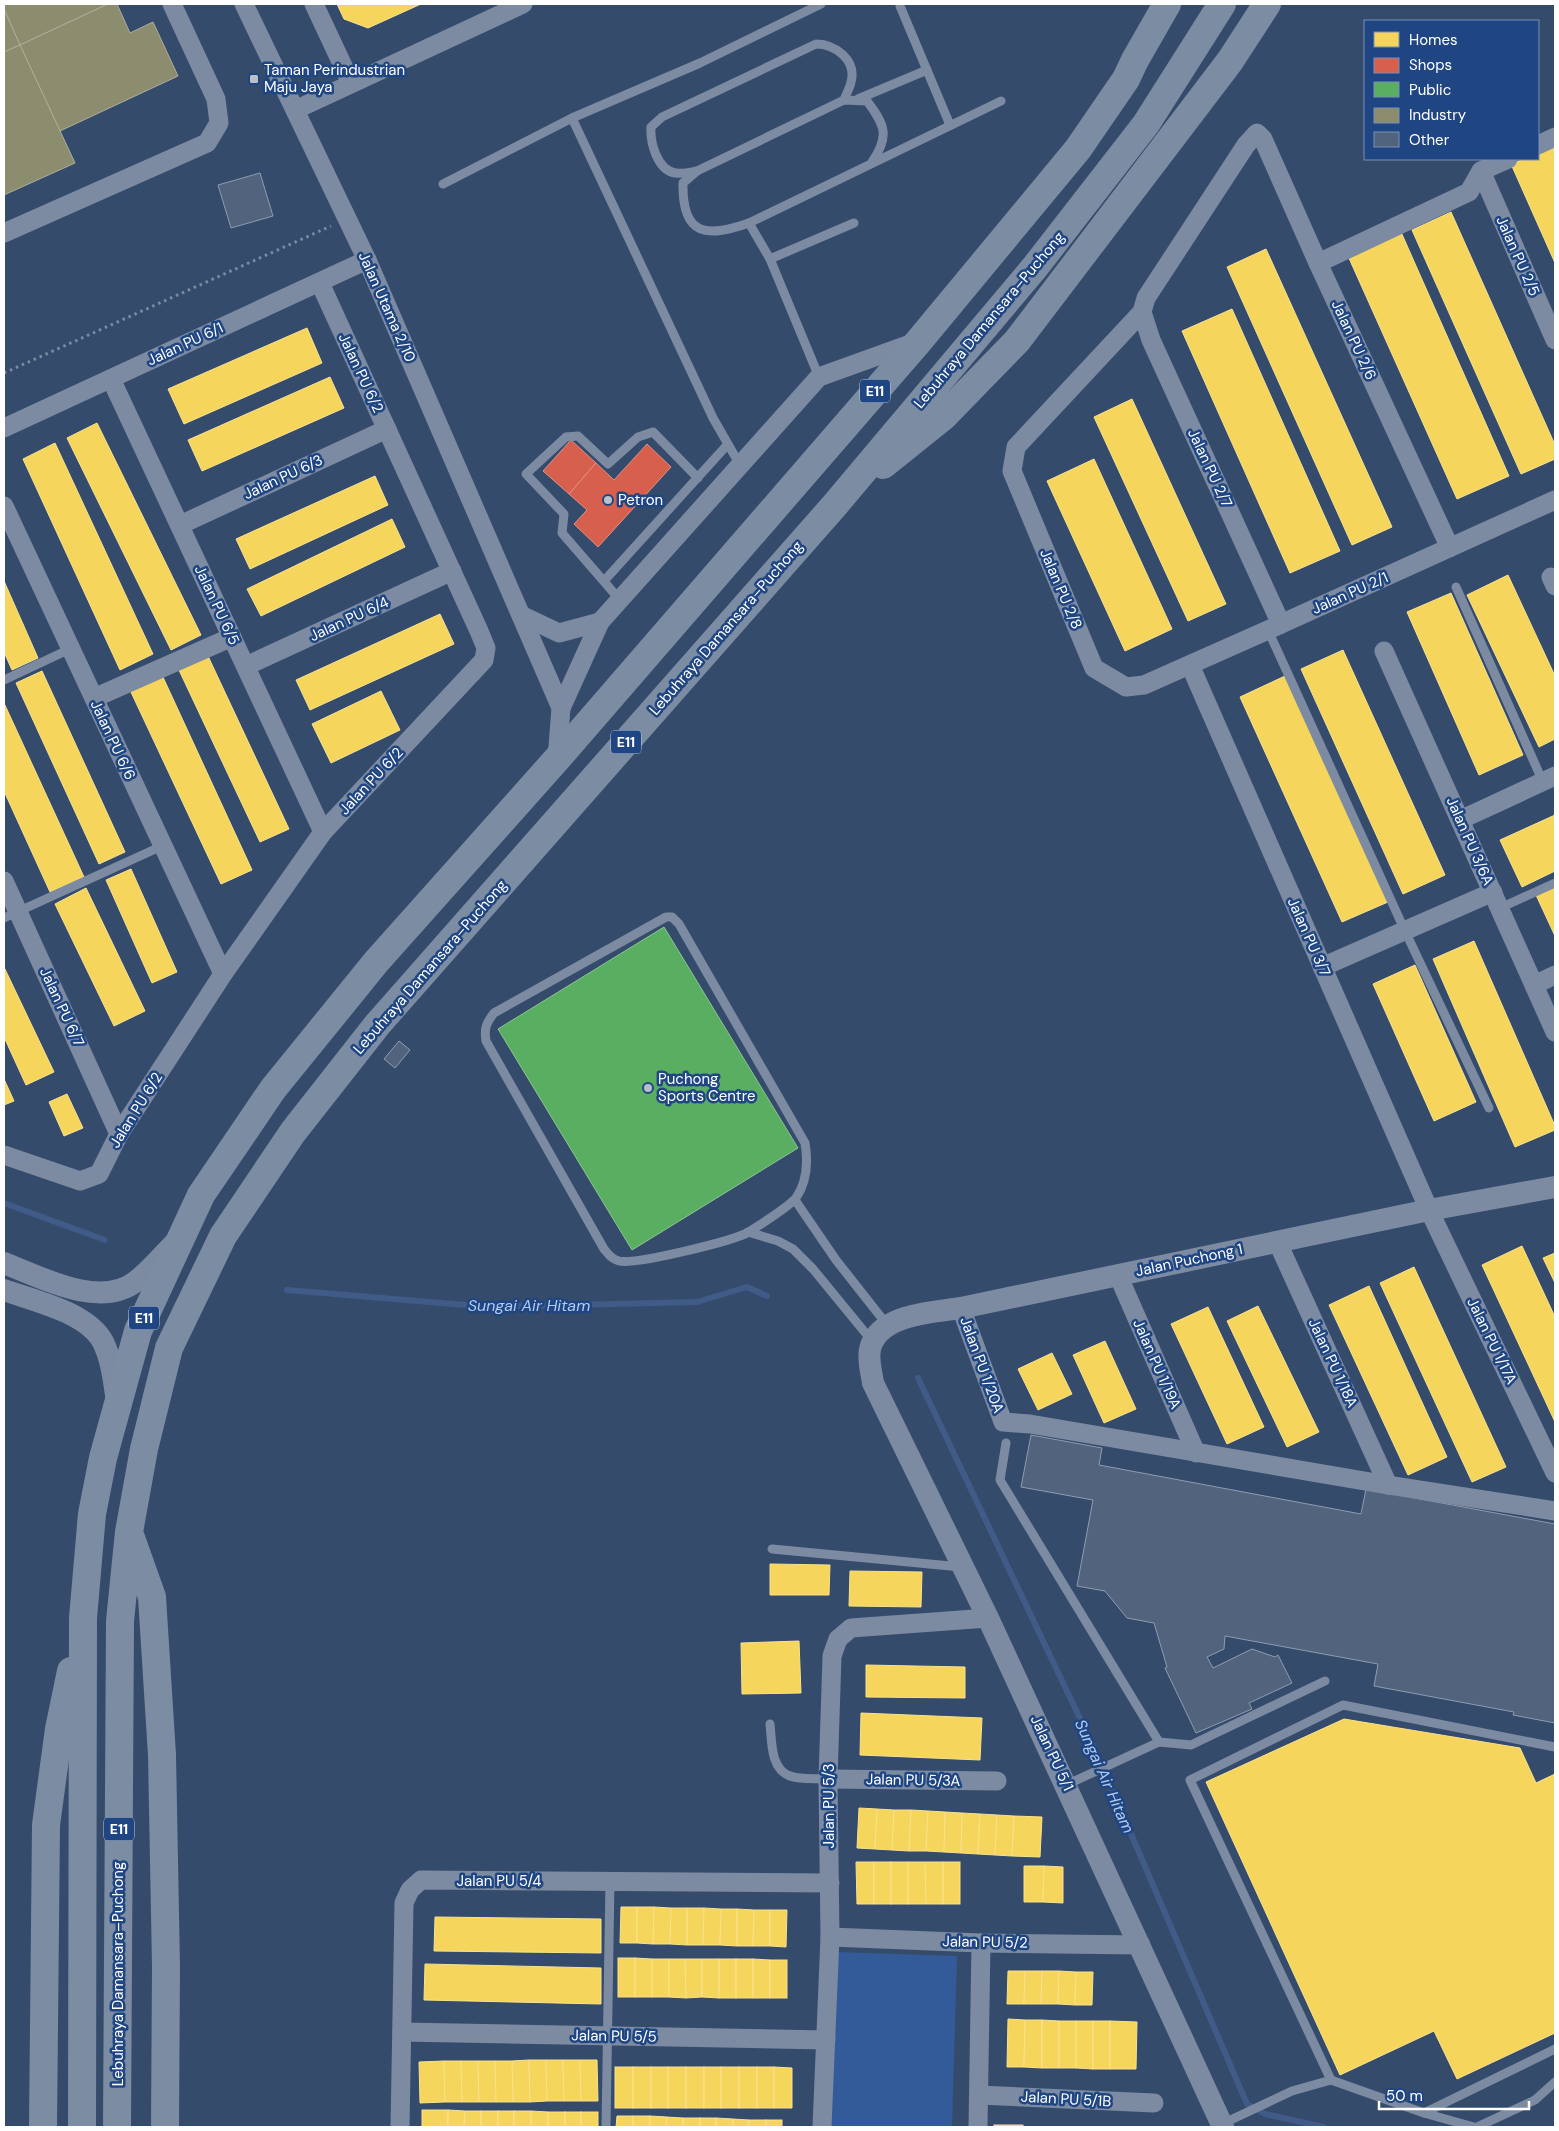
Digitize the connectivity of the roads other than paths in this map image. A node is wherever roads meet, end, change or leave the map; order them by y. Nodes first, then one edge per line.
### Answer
1 (172, 4) edge
2 (244, 4) edge
3 (314, 4) edge
4 (523, 4) edge
5 (822, 4) edge
6 (1150, 4) edge
7 (1167, 4) edge
8 (1222, 4) edge
9 (1267, 4) edge
10 (900, 6) dead end
11 (1135, 60) junction
12 (927, 70) junction
13 (352, 83) junction
14 (844, 100) junction
15 (855, 100) junction
16 (1001, 101) dead end
17 (296, 110) junction
18 (572, 118) junction
19 (950, 125) junction
20 (1555, 137) edge
21 (1539, 145) edge
22 (1506, 160) edge
23 (872, 162) junction
24 (697, 171) junction
25 (1481, 171) junction
26 (443, 184) dead end
27 (749, 223) junction
28 (854, 223) dead end
29 (4, 233) edge
30 (770, 259) junction
31 (367, 260) junction
32 (1318, 263) junction
33 (320, 283) junction
34 (1142, 312) junction
35 (1555, 340) edge
36 (919, 341) junction
37 (819, 377) junction
38 (111, 379) junction
39 (4, 428) edge
40 (387, 429) junction
41 (728, 444) junction
42 (740, 465) junction
43 (698, 478) junction
44 (1555, 500) edge
45 (4, 506) edge
46 (834, 506) junction
47 (180, 525) junction
48 (1450, 548) junction
49 (452, 571) junction
50 (604, 581) junction
51 (1456, 587) dead end
52 (620, 600) junction
53 (521, 615) junction
54 (600, 622) junction
55 (1275, 627) junction
56 (232, 637) junction
57 (70, 649) junction
58 (1384, 651) dead end
59 (1190, 665) junction
60 (246, 666) junction
61 (4, 680) edge
62 (1144, 686) joint
63 (94, 698) junction
64 (561, 708) junction
65 (557, 758) junction
66 (1549, 779) edge
67 (1460, 820) junction
68 (323, 832) junction
69 (162, 846) junction
70 (4, 881) edge
71 (1555, 883) edge
72 (1496, 900) junction
73 (11, 915) edge
74 (1405, 931) junction
75 (1322, 967) junction
76 (222, 974) junction
77 (1555, 975) edge
78 (1534, 985) junction
79 (1555, 1032) edge
80 (1489, 1108) dead end
81 (120, 1134) junction
82 (4, 1156) edge
83 (1555, 1188) edge
84 (795, 1200) junction
85 (1429, 1210) junction
86 (748, 1232) junction
87 (181, 1237) junction
88 (1277, 1241) junction
89 (4, 1263) edge
90 (1118, 1275) junction
91 (4, 1290) edge
92 (960, 1308) junction
93 (880, 1333) junction
94 (117, 1402) junction
95 (1006, 1443) dead end
96 (1196, 1453) junction
97 (1555, 1473) edge
98 (1388, 1485) junction
99 (1555, 1511) edge
100 (129, 1532) junction
101 (772, 1549) dead end
102 (964, 1568) junction
103 (83, 1618) junction
104 (988, 1618) junction
105 (1325, 1682) dead end
106 (770, 1724) dead end
107 (1159, 1742) junction
108 (1555, 1747) edge
109 (828, 1779) junction
110 (1076, 1780) junction
111 (997, 1781) dead end
112 (610, 1881) junction
113 (830, 1884) junction
114 (830, 1937) junction
115 (981, 1943) junction
116 (1140, 1945) junction
117 (402, 2032) junction
118 (608, 2036) junction
119 (826, 2040) junction
120 (1555, 2049) edge
121 (1332, 2080) junction
122 (1555, 2082) edge
123 (979, 2095) junction
124 (1154, 2103) dead end
125 (1424, 2112) junction
126 (1222, 2126) edge
127 (43, 2127) edge
128 (82, 2127) edge
129 (118, 2127) edge
130 (165, 2127) edge
131 (400, 2127) edge
132 (606, 2127) edge
133 (822, 2127) edge
134 (978, 2127) edge
135 (1476, 2127) edge

1 - 29 street
2 - 17 street, Jalan Utama 2/10
3 - 13 street
4 - 13 street
5 - 18 lane
6 - 11 highway
7 - 11 highway, E11
8 - 46 highway, Lebuhraya Damansara–Puchong / E11
9 - 46 highway
10 - 12 lane
11 - 36 highway, E11
12 - 15 lane
12 - 19 lane
13 - 17 street
14 - 15 lane
14 - 24 lane
14 - 24 lane
15 - 23 lane
16 - 19 lane
17 - 31 street, Jalan Utama 2/10
18 - 26 lane
18 - 41 lane
19 - 23 lane
20 - 21 street
22 - 25 street
23 - 27 lane
24 - 27 lane
25 - 32 street
25 - 35 street, Jalan PU 2/5
27 - 30 lane
28 - 30 lane
30 - 37 lane
31 - 33 street, Jalan PU 6/1
31 - 53 street, Jalan Utama 2/10
32 - 34 street, Jalan PU 2/6
32 - 48 street, Jalan PU 2/6
33 - 38 street, Jalan PU 6/1
33 - 40 street, Jalan PU 6/2
34 - 55 street, Jalan PU 2/7
34 - 62 street, Jalan PU 2/8
36 - 37 street
36 - 65 highway, E11
37 - 42 street
38 - 39 street, Jalan PU 6/1
38 - 47 street, Jalan PU 6/5
40 - 47 street, Jalan PU 6/3
40 - 49 street, Jalan PU 6/2
41 - 42 lane
41 - 43 lane
42 - 52 street
43 - 50 lane
43 - 50 lane
44 - 48 street, Jalan PU 2/1
45 - 57 street, Jalan PU 6/6
46 - 100 highway, Lebuhraya Damansara–Puchong / E11
47 - 56 street, Jalan PU 6/5
48 - 55 street, Jalan PU 2/1
49 - 60 street, Jalan PU 6/4
49 - 68 street, Jalan PU 6/2
50 - 52 lane
51 - 66 lane
52 - 54 street
53 - 54 street
53 - 64 street, Jalan Utama 2/10
54 - 64 street
55 - 59 street, Jalan PU 2/1
55 - 74 lane
56 - 60 street, Jalan PU 6/5
56 - 63 street
57 - 61 lane
57 - 63 street, Jalan PU 6/6
58 - 67 street, Jalan PU 3/6A
59 - 62 street, Jalan PU 2/1
59 - 75 street, Jalan PU 3/7
60 - 68 street, Jalan PU 6/5
63 - 69 street, Jalan PU 6/6
64 - 65 street, Jalan Utama 2/10
65 - 87 highway, E11
66 - 67 street
67 - 72 street, Jalan PU 3/6A
68 - 76 street, Jalan PU 6/2
69 - 73 lane
69 - 76 street, Jalan PU 6/6
70 - 73 street, Jalan PU 6/7
71 - 72 lane
72 - 74 street
72 - 78 street, Jalan PU 3/6A
73 - 81 street, Jalan PU 6/7
74 - 75 street
74 - 80 lane
75 - 85 street, Jalan PU 3/7
76 - 81 street, Jalan PU 6/2
77 - 78 street
78 - 79 street, Jalan PU 3/6A
81 - 82 street, Jalan PU 6/2
83 - 85 street, Jalan Puchong 1
84 - 86 lane
84 - 86 lane
84 - 93 lane
85 - 88 street, Jalan Puchong 1
85 - 97 street, Jalan PU 1/17A
86 - 93 lane
87 - 89 street
87 - 94 highway, E11
88 - 90 street, Jalan Puchong 1
88 - 98 street, Jalan PU 1/18A
90 - 92 street, Jalan Puchong 1
90 - 96 street, Jalan PU 1/19A
91 - 94 street
92 - 93 street, Jalan Puchong 1
92 - 96 street, Jalan PU 1/20A
93 - 102 street, Jalan PU 5/1
94 - 103 highway, E11
95 - 107 lane
96 - 98 street
98 - 99 street
100 - 129 highway, Lebuhraya Damansara–Puchong / E11
100 - 130 highway
101 - 102 lane
102 - 104 street, Jalan PU 5/1
103 - 127 highway
103 - 128 highway, E11
104 - 109 street, Jalan PU 5/3
104 - 110 street, Jalan PU 5/1
105 - 107 lane
106 - 109 lane
107 - 110 lane
108 - 121 lane
109 - 111 street, Jalan PU 5/3A
109 - 113 street, Jalan PU 5/3
110 - 116 street, Jalan PU 5/1
112 - 113 street, Jalan PU 5/4
112 - 117 street, Jalan PU 5/4
112 - 118 lane
113 - 114 street, Jalan PU 5/3
114 - 115 street, Jalan PU 5/2
114 - 119 street, Jalan PU 5/3
115 - 116 street, Jalan PU 5/2
115 - 123 street
116 - 126 street, Jalan PU 5/1
117 - 118 street, Jalan PU 5/5
117 - 131 street, Jalan PU 5/4
118 - 119 street, Jalan PU 5/5
118 - 132 lane
119 - 133 street, Jalan PU 5/3
120 - 125 lane
121 - 125 lane
121 - 126 lane
122 - 135 lane
123 - 124 street, Jalan PU 5/1B
123 - 134 street
125 - 135 lane

